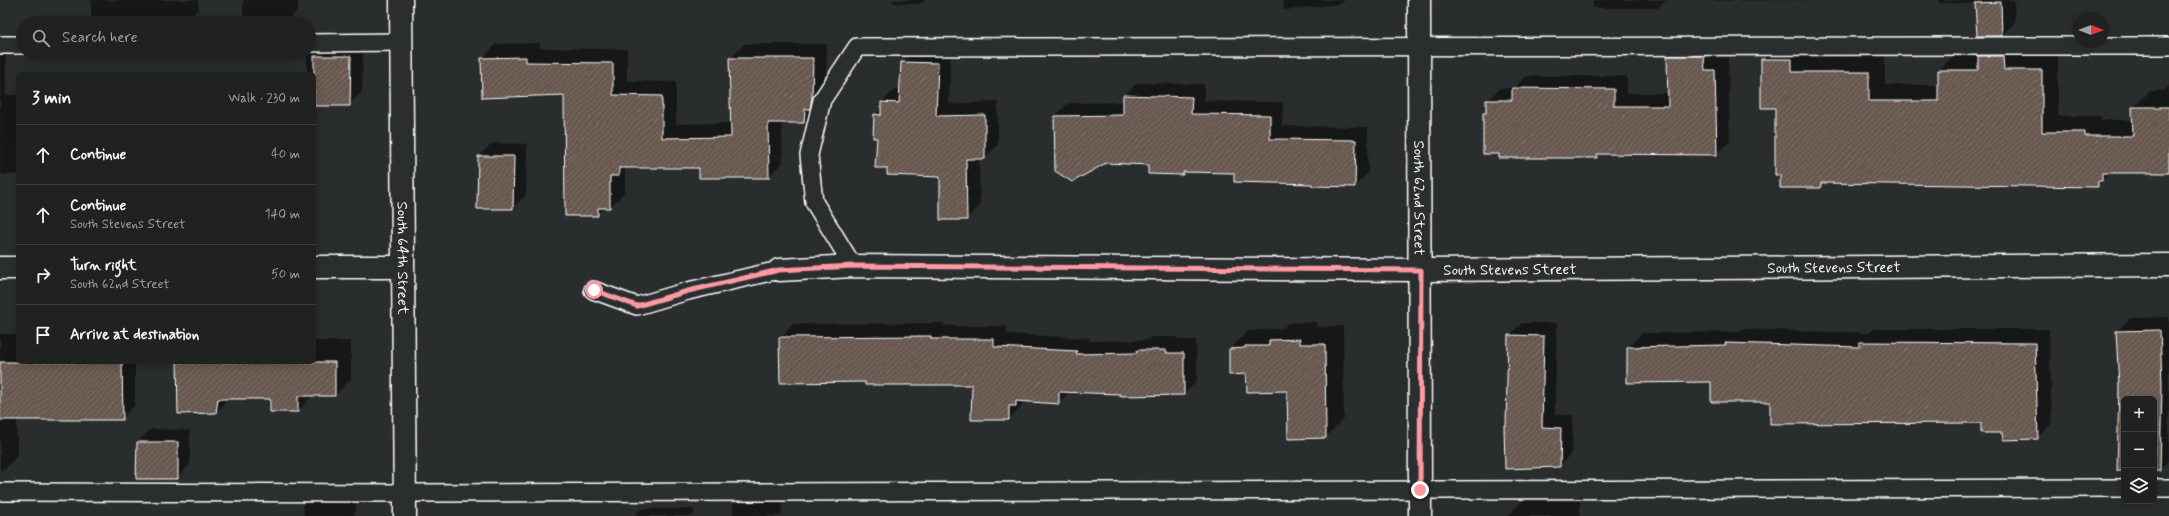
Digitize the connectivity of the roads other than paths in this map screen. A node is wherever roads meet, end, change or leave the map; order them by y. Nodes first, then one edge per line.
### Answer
1 (401, 0) edge
2 (1420, 0) edge
3 (401, 42) junction
4 (316, 43) edge
5 (0, 45) edge
6 (16, 45) edge
7 (1420, 46) junction
8 (2169, 46) edge
9 (2169, 265) edge
10 (853, 266) junction
11 (316, 267) edge
12 (402, 267) junction
13 (0, 268) edge
14 (16, 268) edge
15 (779, 270) joint
16 (1421, 270) junction
17 (594, 290) dead end
18 (2121, 488) edge
19 (2157, 488) edge
20 (2169, 488) edge
21 (1420, 490) junction
22 (0, 492) edge
23 (405, 494) junction
24 (405, 516) edge
25 (1420, 516) edge

1 - 3 street, South 64th Street
2 - 7 street, South 62nd Street
3 - 4 lane
3 - 12 street, South 64th Street
5 - 6 lane
7 - 8 lane
7 - 10 lane
7 - 16 street, South 62nd Street
9 - 16 street, South Stevens Street
10 - 15 street, South Stevens Street
10 - 16 street, South Stevens Street
11 - 12 street
12 - 23 street, South 64th Street
13 - 14 street
15 - 17 lane
16 - 21 street, South 62nd Street
18 - 21 lane
19 - 20 lane
21 - 23 lane
21 - 25 street, South 62nd Street
22 - 23 lane
23 - 24 street, South 64th Street

